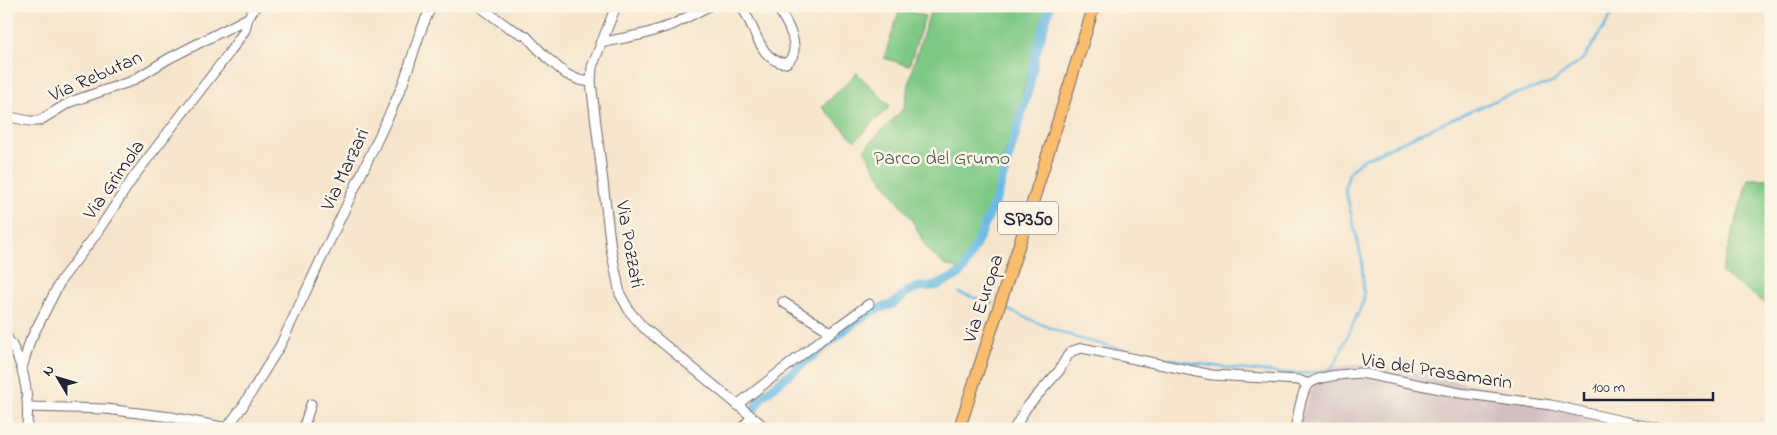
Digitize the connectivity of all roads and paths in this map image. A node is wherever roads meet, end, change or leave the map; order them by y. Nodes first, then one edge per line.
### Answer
1 (256, 6) edge
2 (432, 6) edge
3 (479, 6) edge
4 (616, 6) edge
5 (709, 6) edge
6 (741, 6) edge
7 (776, 6) edge
8 (1094, 6) edge
9 (248, 18) junction
10 (600, 43) junction
11 (591, 82) junction
12 (6, 116) edge
13 (783, 302) dead end
14 (869, 304) dead end
15 (831, 332) junction
16 (6, 336) edge
17 (22, 368) junction
18 (1308, 384) junction
19 (311, 404) dead end
20 (737, 405) junction
21 (28, 408) junction
22 (752, 418) junction
23 (226, 428) edge
24 (27, 429) edge
25 (303, 429) edge
26 (742, 429) edge
27 (766, 429) edge
28 (958, 429) edge
29 (1014, 429) edge
30 (1093, 429) edge
31 (1103, 429) edge
32 (1295, 429) edge
33 (1658, 429) edge

1 - 9 street, Via Grimola
2 - 23 street, Via Marzari
3 - 11 street
4 - 10 street, Via Pozzati
5 - 10 street
6 - 7 street
8 - 28 main road, Via Europa / SP350
9 - 12 street, Via Rebutan
9 - 17 street, Via Grimola
10 - 11 street, Via Pozzati
11 - 20 street, Via Pozzati
13 - 15 street
14 - 15 street
15 - 20 street
16 - 17 street
17 - 21 street
18 - 29 street, Via del Prasamarin
18 - 32 street
18 - 33 street, Via del Prasamarin
19 - 25 street
20 - 22 street, Via Pozzati
21 - 23 street
21 - 24 street
22 - 26 street
22 - 27 street, Via Pozzati
30 - 31 street

